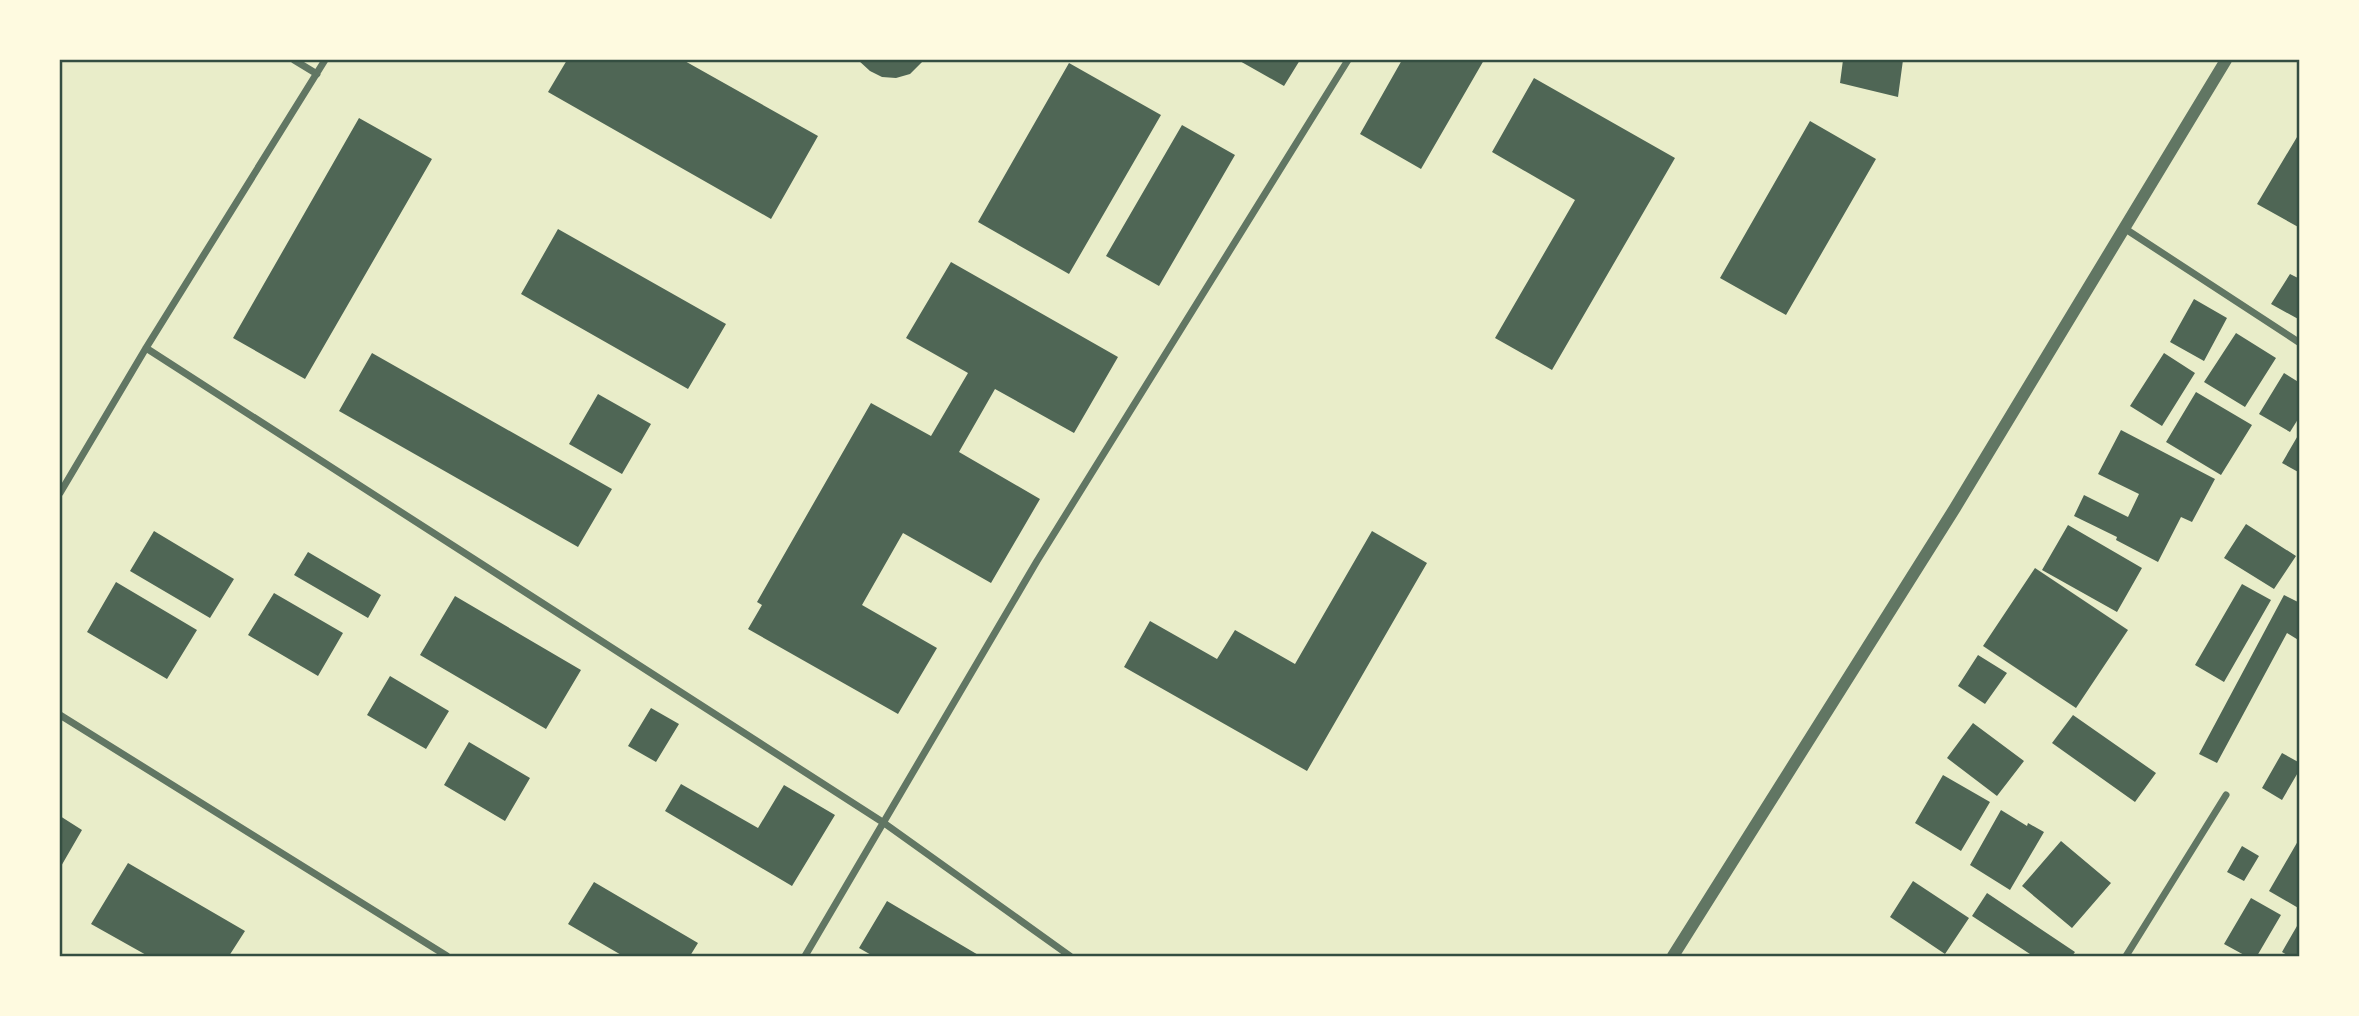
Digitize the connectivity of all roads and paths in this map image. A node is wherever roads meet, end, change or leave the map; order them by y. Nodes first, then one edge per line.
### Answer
1 (294, 60) edge
2 (326, 60) edge
3 (1348, 60) edge
4 (2226, 60) edge
5 (317, 74) junction
6 (2124, 228) junction
7 (2300, 343) edge
8 (146, 348) junction
9 (60, 493) edge
10 (60, 715) edge
11 (2226, 794) dead end
12 (884, 823) junction
13 (447, 957) edge
14 (805, 957) edge
15 (1070, 957) edge
16 (1673, 957) edge
17 (2126, 957) edge

1 - 5 street
2 - 5 street
3 - 12 street
4 - 6 street
5 - 8 street
6 - 7 street
6 - 16 street
8 - 9 street
8 - 12 street
10 - 13 street
11 - 17 street
12 - 14 street
12 - 15 street

